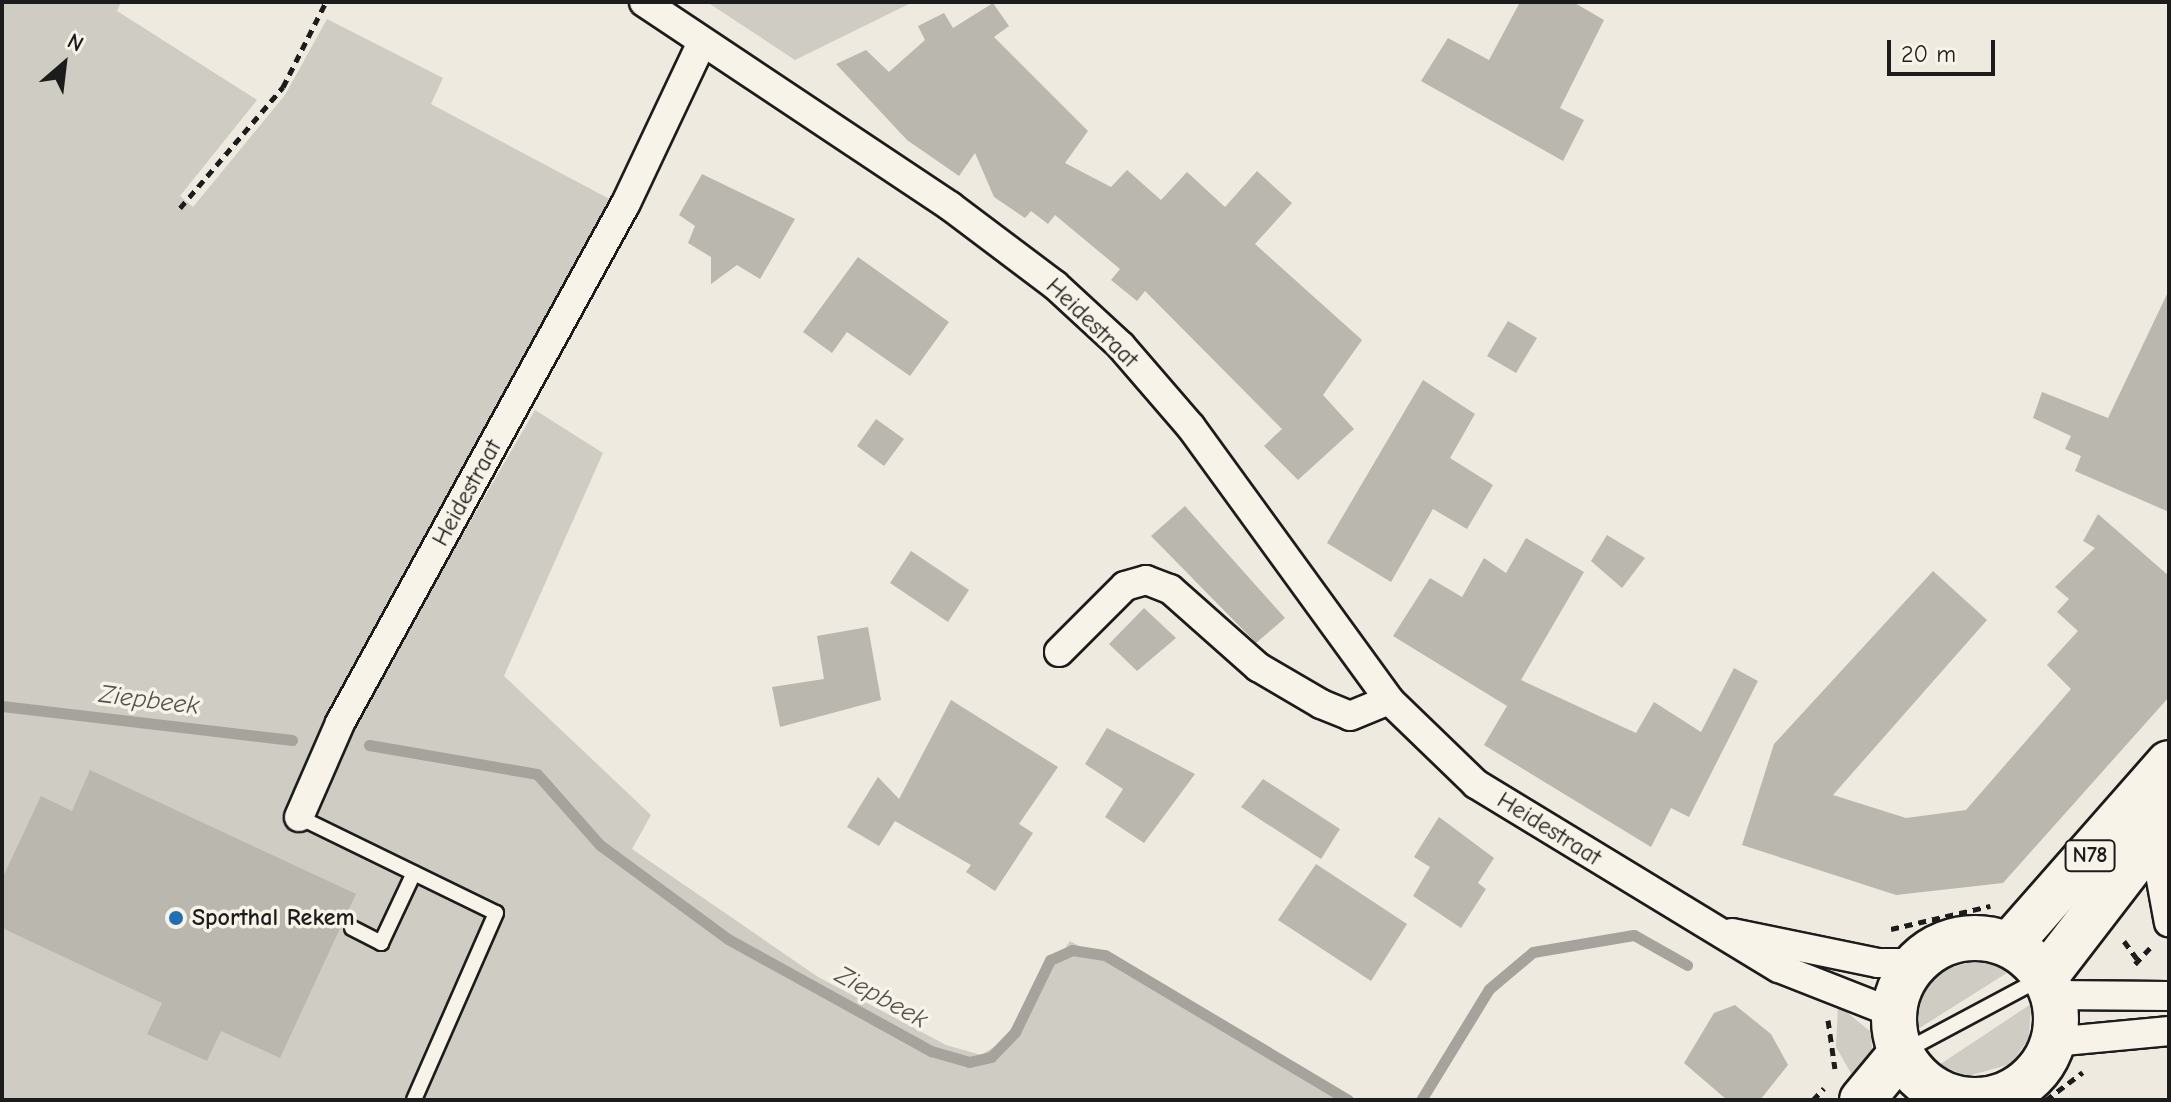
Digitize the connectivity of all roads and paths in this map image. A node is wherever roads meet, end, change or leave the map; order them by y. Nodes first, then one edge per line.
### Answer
1 (326, 2) edge
2 (644, 2) edge
3 (702, 42) junction
4 (180, 208) dead end
5 (1059, 652) dead end
6 (1389, 700) junction
7 (2169, 763) edge
8 (299, 817) joint
9 (2161, 826) edge
10 (414, 873) junction
11 (2008, 902) dead end
12 (2169, 923) edge
13 (352, 928) dead end
14 (1886, 930) dead end
15 (1728, 932) junction
16 (2009, 945) junction
17 (1915, 963) junction
18 (2049, 986) junction
19 (2169, 996) edge
20 (1827, 1021) dead end
21 (2169, 1031) edge
22 (1897, 1033) junction
23 (2053, 1042) junction
24 (2099, 1066) dead end
25 (1849, 1085) edge
26 (1939, 1097) edge
27 (414, 1100) edge
28 (2046, 1100) edge

1 - 4 path
2 - 3 street, Heidestraat
3 - 6 street, Heidestraat
3 - 8 street, Heidestraat
5 - 6 street
6 - 15 street, Heidestraat
7 - 16 main road, N78
8 - 10 lane
9 - 12 street
9 - 18 main road, N78
10 - 13 lane
10 - 27 lane
11 - 14 path
15 - 17 street, Heidestraat
15 - 22 street, Heidestraat
16 - 17 main road
16 - 18 main road
17 - 22 main road
18 - 19 street
18 - 22 lane
18 - 23 main road
20 - 25 path
21 - 23 street
22 - 25 main road
22 - 26 main road
23 - 26 main road
24 - 28 path

